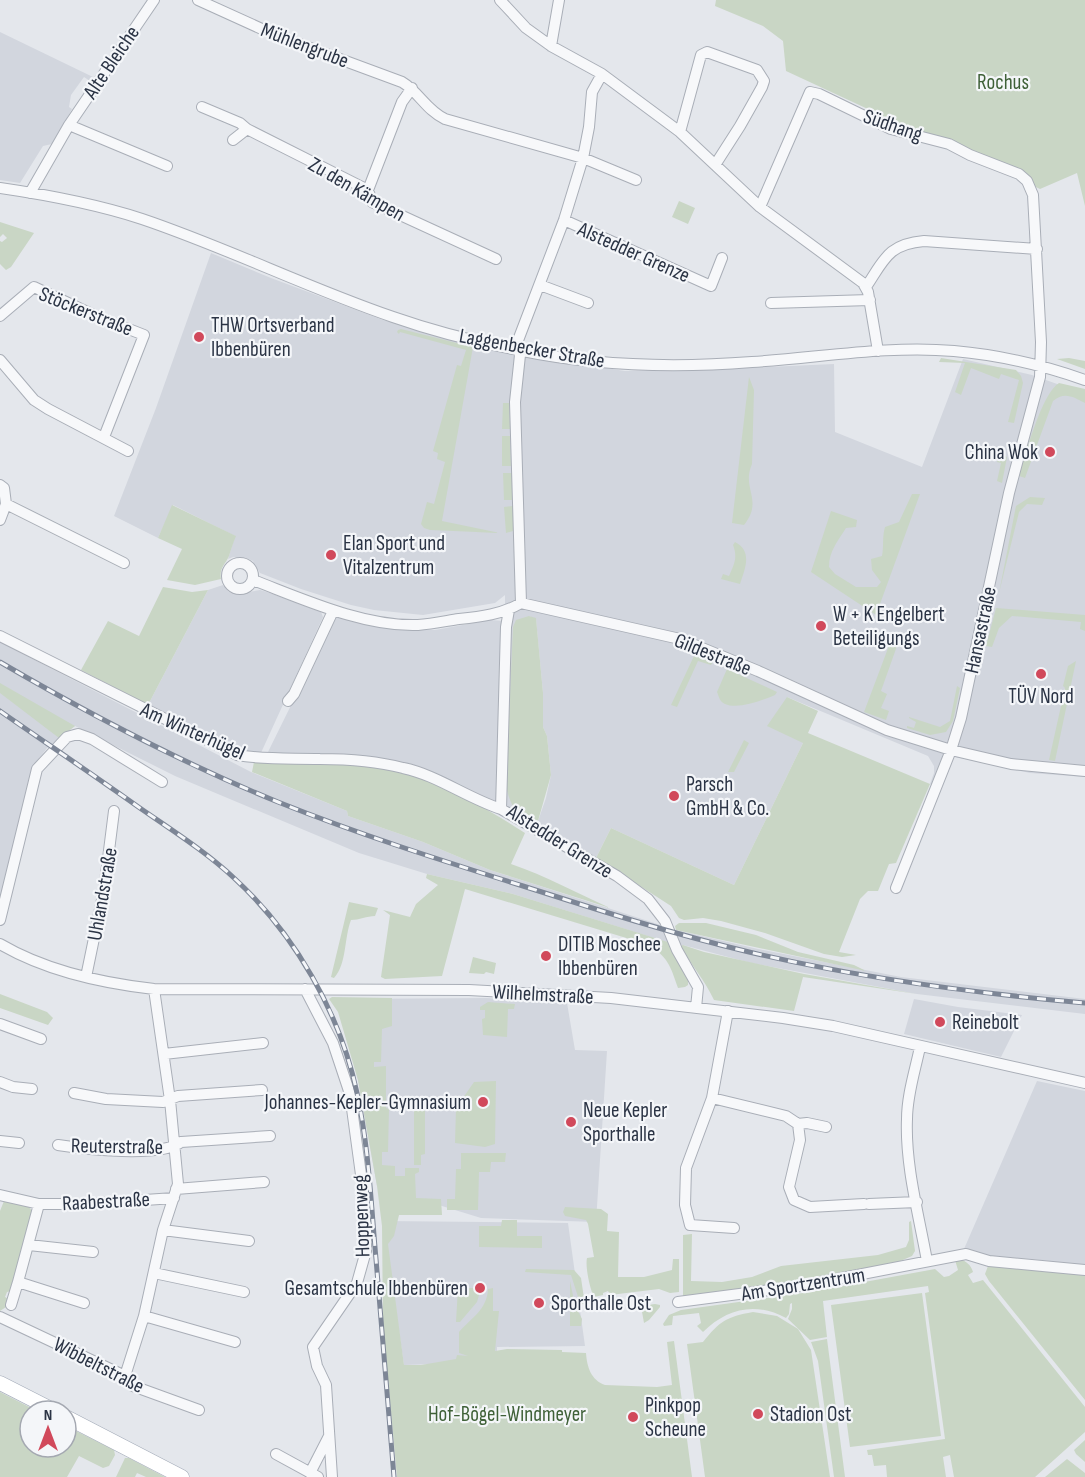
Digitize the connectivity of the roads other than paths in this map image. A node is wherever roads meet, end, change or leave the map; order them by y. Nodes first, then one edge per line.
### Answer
1 (154, 0) edge
2 (198, 0) edge
3 (500, 0) edge
4 (559, 0) edge
5 (551, 46) junction
6 (602, 74) junction
7 (412, 88) junction
8 (202, 107) dead end
9 (69, 125) junction
10 (247, 129) junction
11 (680, 132) junction
12 (232, 140) dead end
13 (583, 158) junction
14 (715, 165) junction
15 (167, 166) dead end
16 (636, 180) dead end
17 (0, 188) edge
18 (368, 190) junction
19 (30, 193) junction
20 (759, 207) junction
21 (564, 220) junction
22 (486, 242) dead end
23 (1037, 249) junction
24 (481, 253) junction
25 (722, 258) dead end
26 (496, 259) dead end
27 (540, 285) junction
28 (866, 287) junction
29 (870, 300) junction
30 (588, 303) dead end
31 (771, 303) dead end
32 (0, 316) edge
33 (518, 351) junction
34 (878, 351) junction
35 (0, 360) edge
36 (1041, 366) junction
37 (1085, 380) edge
38 (104, 437) junction
39 (128, 451) dead end
40 (0, 484) edge
41 (6, 504) junction
42 (0, 520) edge
43 (124, 563) dead end
44 (253, 580) dead end
45 (521, 603) junction
46 (509, 610) junction
47 (333, 611) junction
48 (0, 636) edge
49 (288, 700) dead end
50 (951, 750) junction
51 (1085, 771) edge
52 (162, 783) dead end
53 (501, 809) junction
54 (114, 811) dead end
55 (896, 888) dead end
56 (0, 920) edge
57 (0, 944) edge
58 (86, 977) junction
59 (154, 989) junction
60 (305, 989) junction
61 (696, 1008) junction
62 (728, 1011) junction
63 (0, 1024) edge
64 (41, 1039) dead end
65 (263, 1043) dead end
66 (920, 1047) junction
67 (164, 1054) junction
68 (0, 1082) edge
69 (1085, 1083) edge
70 (32, 1089) dead end
71 (262, 1090) dead end
72 (74, 1093) dead end
73 (712, 1098) junction
74 (170, 1100) junction
75 (798, 1124) junction
76 (826, 1127) dead end
77 (270, 1136) dead end
78 (0, 1141) edge
79 (19, 1143) dead end
80 (58, 1145) dead end
81 (176, 1147) junction
82 (264, 1182) dead end
83 (175, 1193) junction
84 (0, 1195) edge
85 (917, 1203) junction
86 (39, 1204) junction
87 (734, 1228) dead end
88 (163, 1230) junction
89 (249, 1241) dead end
90 (29, 1245) junction
91 (93, 1252) dead end
92 (927, 1261) junction
93 (1085, 1270) edge
94 (154, 1273) junction
95 (18, 1282) junction
96 (244, 1292) dead end
97 (84, 1302) dead end
98 (678, 1302) dead end
99 (11, 1305) dead end
100 (144, 1316) junction
101 (0, 1317) edge
102 (235, 1342) dead end
103 (125, 1376) junction
104 (0, 1383) edge
105 (31, 1399) edge
106 (199, 1410) dead end
107 (78, 1423) edge
108 (329, 1436) junction
109 (276, 1454) dead end
110 (314, 1475) edge
111 (182, 1477) edge
112 (332, 1477) edge

1 - 9 street, Alte Bleiche
2 - 7 street, Mühlengrube
3 - 5 street
4 - 5 street
5 - 6 street
6 - 11 street
6 - 13 street, Alstedder Grenze
7 - 13 street, Mühlengrube
7 - 18 street
8 - 10 street, Zu den Kämpen
9 - 15 street, Alte Bleiche
9 - 19 street, Alte Bleiche
10 - 12 street
10 - 18 street, Zu den Kämpen
11 - 14 street
11 - 14 street
13 - 16 street
13 - 21 street, Alstedder Grenze
14 - 20 street
17 - 19 street, Laggenbecker Straße
18 - 24 street, Zu den Kämpen
19 - 33 street, Laggenbecker Straße
20 - 23 street, Südhang
20 - 28 street
21 - 25 street, Alstedder Grenze
21 - 27 street, Alstedder Grenze
22 - 24 street
23 - 28 street
23 - 36 street, Südhang
24 - 26 street, Zu den Kämpen
27 - 30 street
27 - 33 street, Alstedder Grenze
28 - 29 street
29 - 31 street
29 - 34 street
32 - 38 street, Stöckerstraße
33 - 34 street, Laggenbecker Straße
33 - 45 street, Alstedder Grenze
34 - 36 street, Laggenbecker Straße
35 - 38 street
36 - 37 street, Laggenbecker Straße
36 - 50 street, Hansastraße
38 - 39 street
40 - 41 street
41 - 42 street
41 - 43 street
44 - 47 street
45 - 46 street
45 - 50 street, Gildestraße
46 - 47 street
46 - 53 street, Alstedder Grenze
47 - 49 street
48 - 53 street, Am Winterhügel
50 - 51 street, Gildestraße
50 - 55 street, Hansastraße
52 - 56 street
53 - 61 street, Alstedder Grenze
54 - 58 street, Uhlandstraße
57 - 58 street, Wilhelmstraße
58 - 59 street, Wilhelmstraße
59 - 60 street, Wilhelmstraße
59 - 67 street, Reuterstraße
60 - 61 street, Wilhelmstraße
60 - 108 street, Hoppenweg
61 - 62 street, Wilhelmstraße
62 - 66 street, Wilhelmstraße
62 - 73 street
63 - 64 street
65 - 67 street
66 - 69 street, Wilhelmstraße
66 - 85 street
67 - 74 street, Reuterstraße
68 - 70 street
71 - 74 street
72 - 74 street
73 - 75 street
73 - 87 street
74 - 81 street, Reuterstraße
75 - 76 street
75 - 85 street
77 - 81 street, Reuterstraße
78 - 79 street
80 - 81 street, Reuterstraße
81 - 83 street, Reuterstraße
82 - 83 street
83 - 86 street, Raabestraße
83 - 88 street, Reuterstraße
84 - 86 street, Raabestraße
85 - 92 street
86 - 90 street, Raabestraße
88 - 89 street
88 - 94 street, Reuterstraße
90 - 91 street
90 - 95 street, Raabestraße
92 - 93 street, Am Sportzentrum
92 - 98 street, Am Sportzentrum
94 - 96 street
94 - 100 street, Reuterstraße
95 - 97 street
95 - 99 street, Raabestraße
100 - 102 street
100 - 103 street, Reuterstraße
101 - 103 street, Wibbeltstraße
103 - 106 street, Wibbeltstraße
104 - 105 main road
107 - 111 main road
108 - 110 street
108 - 112 street, Hoppenweg
109 - 110 street

